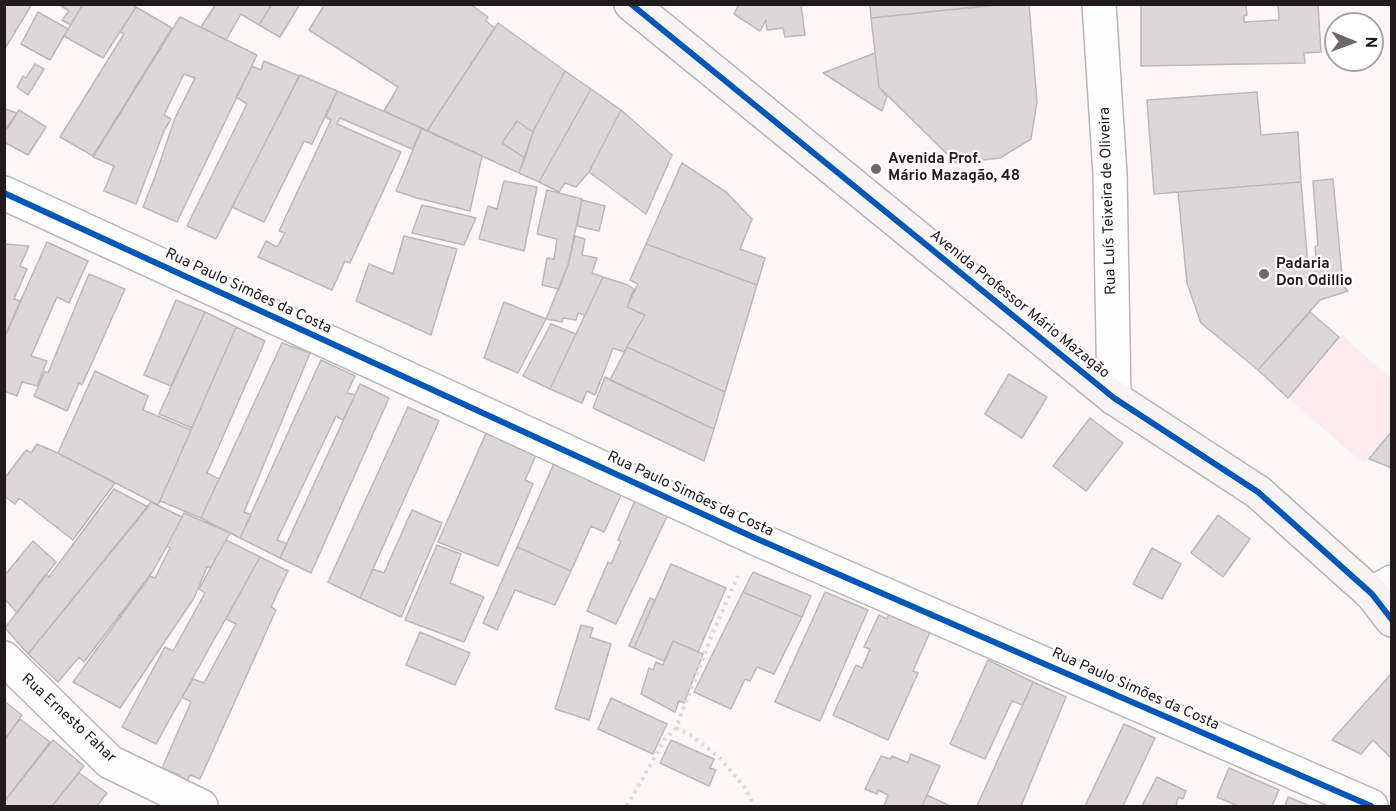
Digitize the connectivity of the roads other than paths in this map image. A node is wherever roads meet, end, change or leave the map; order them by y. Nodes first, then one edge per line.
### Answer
1 (1099, 4) edge
2 (635, 6) edge
3 (4, 193) edge
4 (1114, 398) junction
5 (1382, 588) edge
6 (1392, 620) edge
7 (4, 657) edge
8 (201, 806) edge
9 (1371, 807) edge

1 - 4 street, Rua Luís Teixeira de Oliveira
2 - 4 street, Avenida Professor Mário Mazagão
3 - 9 street, Rua Paulo Simões da Costa
4 - 5 street, Avenida Professor Mário Mazagão
5 - 6 street, Avenida Professor Mário Mazagão
7 - 8 street, Rua Ernesto Fahar

